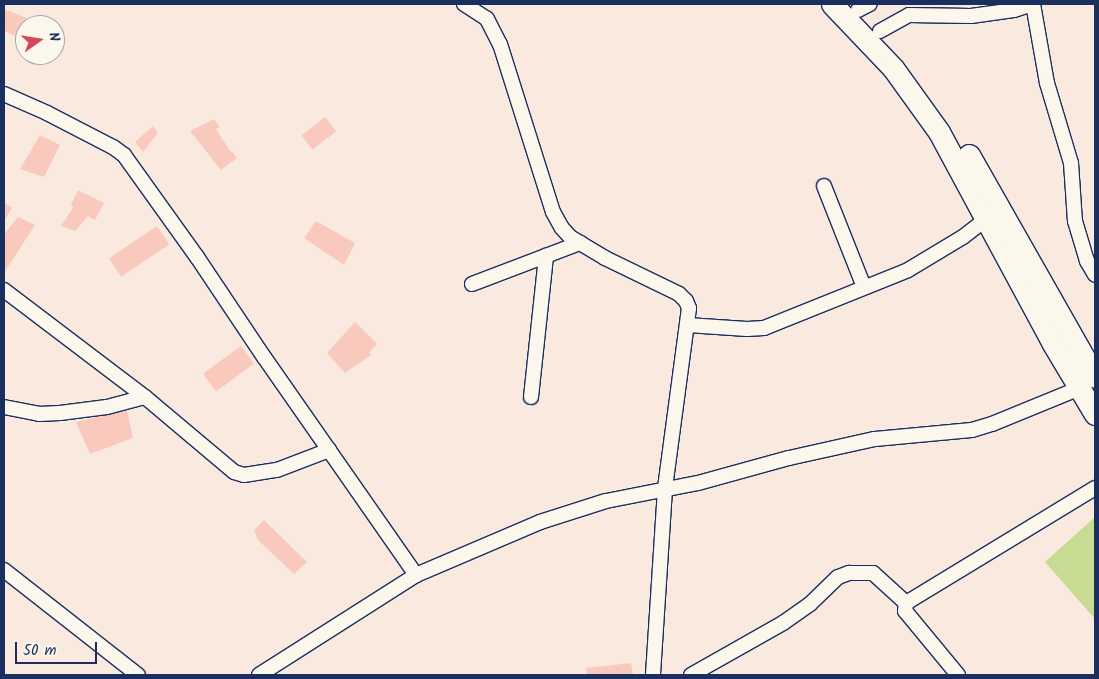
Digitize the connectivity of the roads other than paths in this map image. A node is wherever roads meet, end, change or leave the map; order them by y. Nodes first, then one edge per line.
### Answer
1 (464, 4) edge
2 (832, 4) edge
3 (1033, 4) edge
4 (860, 6) edge
5 (880, 31) junction
6 (4, 94) edge
7 (824, 186) dead end
8 (988, 218) junction
9 (580, 243) junction
10 (546, 256) junction
11 (1095, 275) edge
12 (472, 284) dead end
13 (864, 287) junction
14 (4, 290) edge
15 (687, 325) junction
16 (1087, 382) edge
17 (145, 396) junction
18 (531, 397) dead end
19 (4, 407) edge
20 (1095, 414) edge
21 (329, 450) junction
22 (1095, 488) edge
23 (665, 489) junction
24 (4, 570) edge
25 (416, 575) junction
26 (906, 603) junction
27 (138, 675) edge
28 (259, 675) edge
29 (653, 675) edge
30 (691, 675) edge
31 (958, 675) edge

1 - 9 street
2 - 8 main road
3 - 5 street
3 - 11 street
4 - 5 main road
5 - 16 main road
6 - 21 street
7 - 13 street
8 - 13 street
8 - 16 main road
9 - 10 street
9 - 15 street
10 - 12 street
10 - 18 street
13 - 15 street
14 - 17 street
15 - 23 street
16 - 20 main road
16 - 23 street
17 - 19 street
17 - 21 street
21 - 25 street
22 - 26 street
23 - 25 street
23 - 29 street
24 - 27 street
25 - 28 street
26 - 30 street
26 - 31 street

